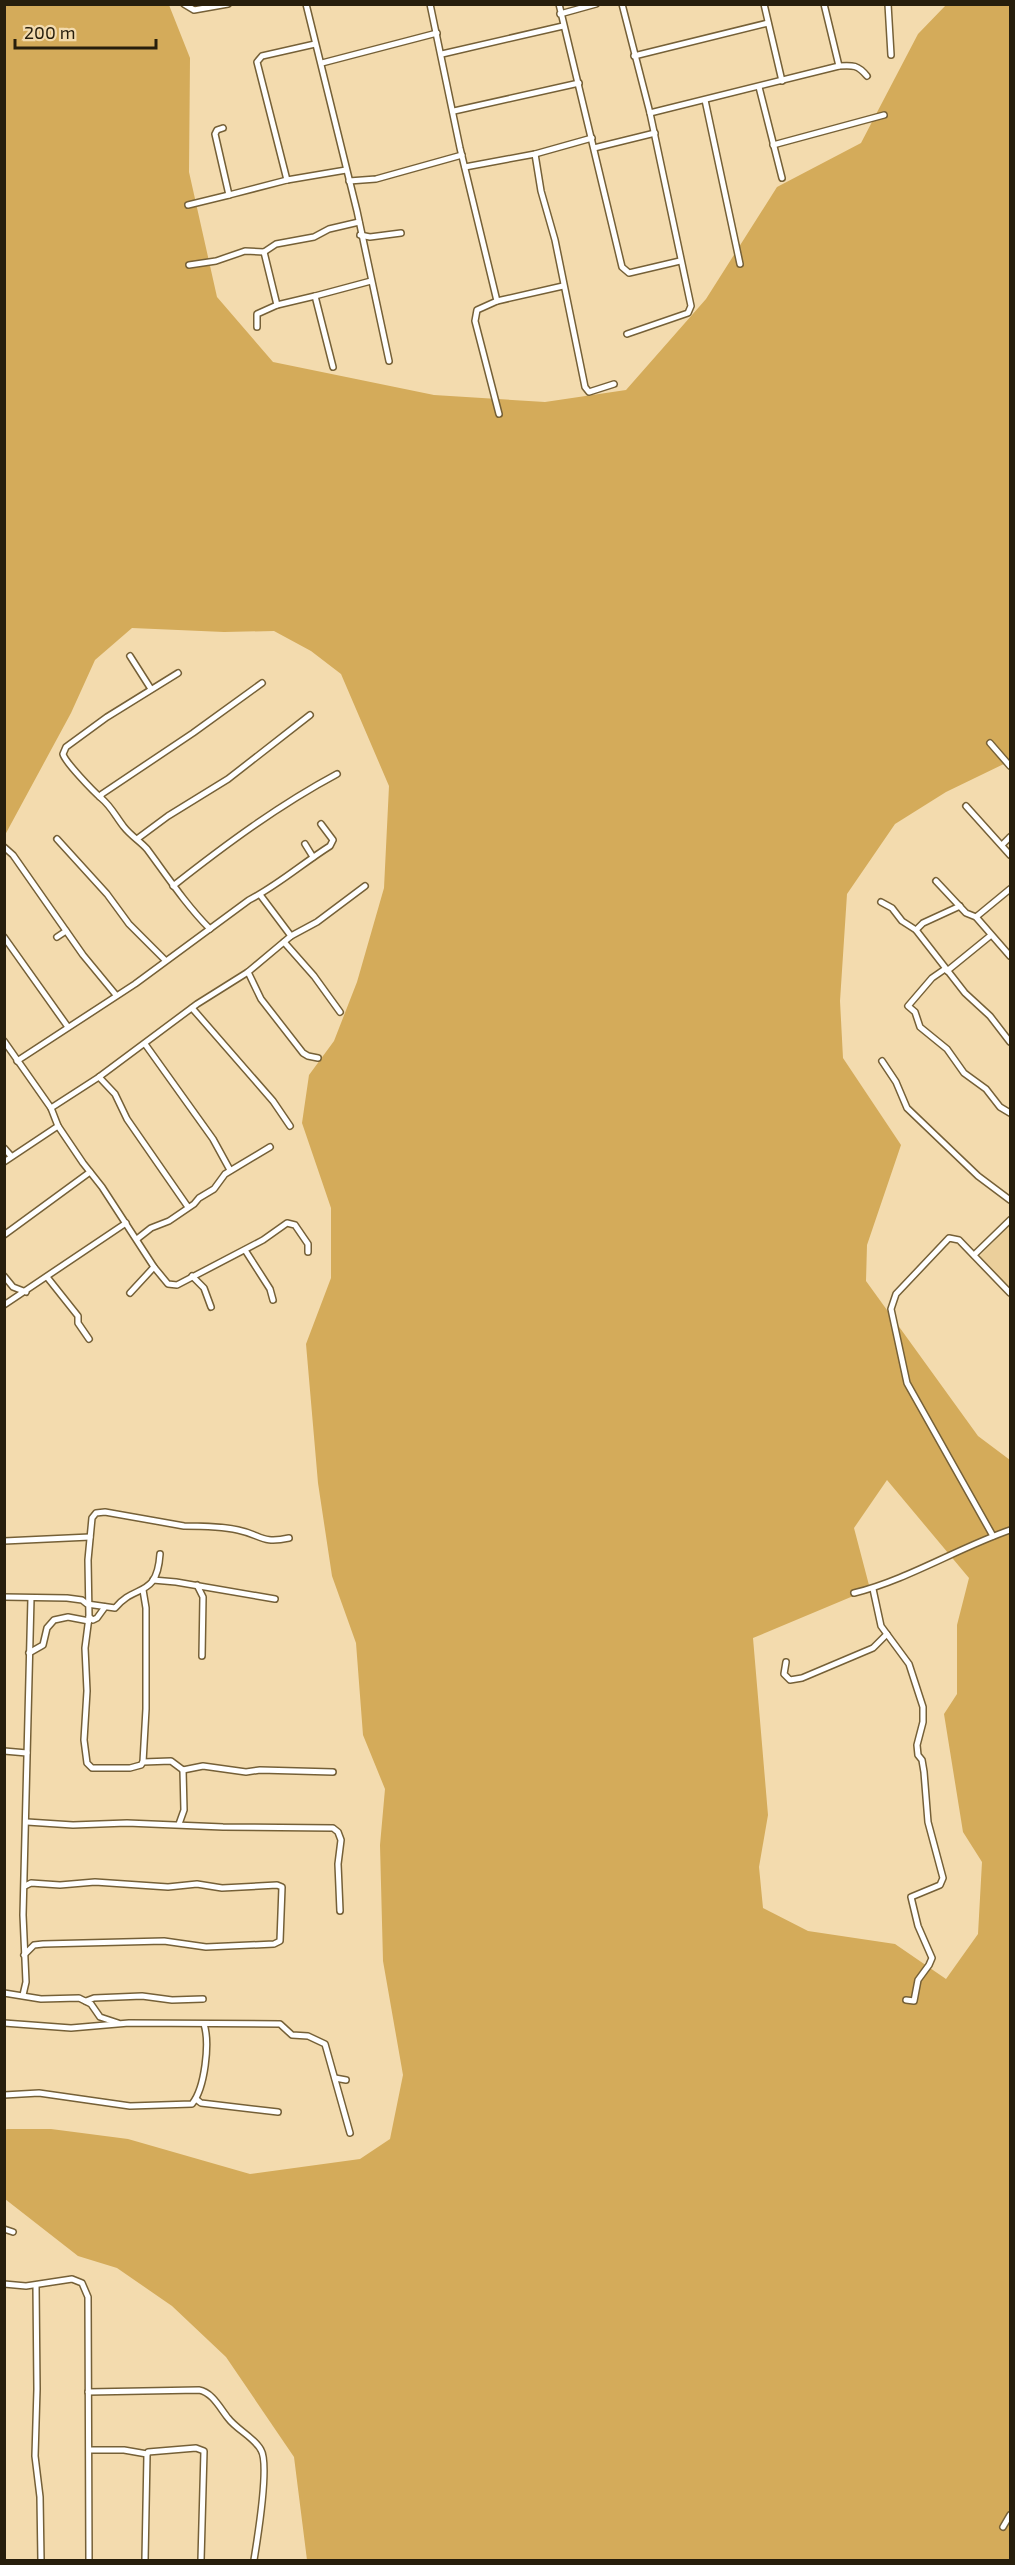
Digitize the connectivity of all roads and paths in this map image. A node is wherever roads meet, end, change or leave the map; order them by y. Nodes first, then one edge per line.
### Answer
1 (184, 4) edge
2 (228, 4) edge
3 (306, 4) edge
4 (430, 4) edge
5 (559, 4) edge
6 (596, 4) edge
7 (622, 4) edge
8 (764, 4) edge
9 (824, 4) edge
10 (888, 4) edge
11 (560, 14) junction
12 (768, 22) junction
13 (563, 26) junction
14 (437, 33) junction
15 (315, 44) junction
16 (442, 54) junction
17 (891, 55) dead end
18 (634, 56) junction
19 (322, 63) junction
20 (839, 66) junction
21 (867, 76) dead end
22 (782, 81) junction
23 (579, 83) junction
24 (759, 87) junction
25 (705, 100) junction
26 (454, 111) junction
27 (650, 113) junction
28 (884, 115) dead end
29 (223, 128) dead end
30 (655, 133) junction
31 (592, 138) junction
32 (773, 145) junction
33 (594, 148) junction
34 (535, 154) junction
35 (462, 155) junction
36 (465, 167) junction
37 (346, 170) junction
38 (782, 178) dead end
39 (287, 180) junction
40 (350, 182) junction
41 (229, 195) junction
42 (188, 205) dead end
43 (359, 222) junction
44 (401, 233) dead end
45 (360, 235) junction
46 (264, 252) junction
47 (680, 261) junction
48 (740, 264) dead end
49 (189, 265) dead end
50 (371, 281) junction
51 (562, 286) junction
52 (315, 296) junction
53 (497, 301) junction
54 (277, 305) junction
55 (257, 327) dead end
56 (627, 334) dead end
57 (389, 361) dead end
58 (333, 367) dead end
59 (614, 384) dead end
60 (499, 414) dead end
61 (130, 656) dead end
62 (178, 673) dead end
63 (262, 683) dead end
64 (151, 689) junction
65 (310, 715) dead end
66 (990, 743) dead end
67 (1011, 766) edge
68 (337, 774) dead end
69 (100, 797) junction
70 (966, 806) dead end
71 (321, 824) dead end
72 (1011, 837) edge
73 (57, 838) dead end
74 (137, 839) junction
75 (305, 843) dead end
76 (1002, 845) junction
77 (4, 847) edge
78 (1011, 855) edge
79 (313, 857) junction
80 (936, 881) dead end
81 (173, 886) junction
82 (365, 886) dead end
83 (1011, 889) edge
84 (261, 896) junction
85 (881, 902) dead end
86 (960, 906) junction
87 (976, 917) junction
88 (210, 929) junction
89 (916, 930) junction
90 (66, 931) junction
91 (291, 936) junction
92 (990, 936) junction
93 (57, 937) dead end
94 (4, 938) edge
95 (284, 942) junction
96 (1011, 956) edge
97 (165, 960) junction
98 (946, 970) junction
99 (248, 972) junction
100 (116, 995) junction
101 (192, 1008) junction
102 (340, 1012) dead end
103 (68, 1027) junction
104 (4, 1041) edge
105 (1011, 1042) edge
106 (145, 1044) junction
107 (318, 1058) dead end
108 (17, 1061) junction
109 (882, 1061) dead end
110 (99, 1077) junction
111 (51, 1108) junction
112 (1011, 1113) edge
113 (58, 1126) junction
114 (290, 1126) dead end
115 (270, 1147) dead end
116 (4, 1148) edge
117 (11, 1156) junction
118 (4, 1162) edge
119 (230, 1170) junction
120 (90, 1172) junction
121 (1011, 1200) edge
122 (188, 1207) junction
123 (1011, 1220) edge
124 (126, 1222) junction
125 (4, 1235) edge
126 (137, 1239) junction
127 (245, 1250) junction
128 (308, 1252) dead end
129 (974, 1256) junction
130 (154, 1267) junction
131 (4, 1276) edge
132 (192, 1276) junction
133 (47, 1277) junction
134 (13, 1287) junction
135 (26, 1292) junction
136 (130, 1293) dead end
137 (1011, 1293) edge
138 (15, 1299) junction
139 (273, 1300) dead end
140 (4, 1305) edge
141 (211, 1307) dead end
142 (89, 1339) dead end
143 (1011, 1530) edge
144 (993, 1536) junction
145 (90, 1537) junction
146 (289, 1539) dead end
147 (4, 1541) edge
148 (160, 1554) dead end
149 (153, 1580) junction
150 (197, 1585) junction
151 (873, 1588) junction
152 (141, 1593) junction
153 (854, 1593) dead end
154 (4, 1597) edge
155 (31, 1598) junction
156 (276, 1599) dead end
157 (87, 1605) junction
158 (105, 1607) junction
159 (89, 1619) junction
160 (886, 1634) junction
161 (29, 1653) junction
162 (202, 1656) dead end
163 (786, 1662) dead end
164 (4, 1751) edge
165 (27, 1753) junction
166 (142, 1762) junction
167 (183, 1770) junction
168 (333, 1772) dead end
169 (27, 1822) junction
170 (179, 1824) junction
171 (25, 1877) junction
172 (31, 1883) junction
173 (25, 1886) junction
174 (340, 1911) dead end
175 (24, 1934) junction
176 (34, 1945) junction
177 (24, 1954) junction
178 (26, 1982) junction
179 (8, 1993) edge
180 (23, 1995) junction
181 (204, 2000) dead end
182 (906, 2000) dead end
183 (86, 2001) junction
184 (108, 2022) junction
185 (4, 2023) edge
186 (204, 2024) junction
187 (335, 2078) junction
188 (346, 2080) dead end
189 (4, 2095) edge
190 (196, 2099) junction
191 (278, 2112) dead end
192 (350, 2133) dead end
193 (4, 2229) edge
194 (13, 2232) dead end
195 (4, 2284) edge
196 (36, 2285) junction
197 (88, 2392) junction
198 (90, 2450) junction
199 (147, 2454) junction
200 (1011, 2515) edge
201 (1003, 2527) dead end
202 (40, 2560) edge
203 (89, 2560) edge
204 (145, 2560) edge
205 (201, 2560) edge
206 (254, 2560) edge

1 - 2 street
3 - 15 street
4 - 14 street
5 - 11 street
6 - 11 street
7 - 18 street
8 - 12 street
9 - 20 street
10 - 17 street
11 - 13 street
12 - 18 street
12 - 22 street
13 - 16 street
13 - 23 street
14 - 16 street
14 - 19 street
15 - 19 street
15 - 39 street
16 - 26 street
18 - 27 street
19 - 37 street
20 - 21 street
20 - 22 street
22 - 24 street
23 - 26 street
23 - 31 street
24 - 25 street
24 - 32 street
25 - 27 street
25 - 48 street
26 - 35 street
27 - 30 street
28 - 32 street
29 - 41 street
30 - 33 street
30 - 47 street
31 - 33 street
31 - 34 street
32 - 38 street
33 - 47 street
34 - 36 street
34 - 51 street
35 - 36 street
35 - 40 street
36 - 53 street
37 - 39 street
37 - 40 street
39 - 41 street
40 - 43 street
41 - 42 street
43 - 45 street
43 - 46 street
44 - 45 street
45 - 50 street
46 - 49 street
46 - 54 street
47 - 56 street
50 - 52 street
50 - 57 street
51 - 53 street
51 - 59 street
52 - 54 street
52 - 58 street
53 - 60 street
54 - 55 street
61 - 64 street
62 - 64 street
63 - 69 street
64 - 69 street
65 - 74 street
66 - 67 street
68 - 81 street
69 - 74 street
70 - 76 street
71 - 79 street
72 - 76 street
73 - 97 street
74 - 81 street
75 - 79 street
76 - 78 street
77 - 90 street
79 - 84 street
80 - 86 street
81 - 88 street
82 - 91 street
83 - 87 street
84 - 88 street
84 - 91 street
85 - 89 street
86 - 87 street
86 - 89 street
87 - 92 street
88 - 97 street
89 - 98 street
90 - 93 street
90 - 100 street
91 - 95 street
92 - 96 street
92 - 98 street
94 - 103 street
95 - 99 street
95 - 102 street
97 - 100 street
98 - 105 street
98 - 112 street
99 - 101 street
99 - 107 street
100 - 103 street
101 - 106 street
101 - 114 street
103 - 108 street
104 - 108 street
106 - 110 street
106 - 119 street
108 - 111 street
109 - 121 street
110 - 111 street
110 - 122 street
111 - 113 street
113 - 117 street
113 - 120 street
115 - 119 street
116 - 117 street
117 - 118 street
119 - 122 street
120 - 124 street
120 - 125 street
122 - 126 street
123 - 129 street
124 - 126 street
124 - 133 street
126 - 130 street
127 - 128 street
127 - 132 street
127 - 139 street
129 - 137 street
129 - 144 street
130 - 132 street
130 - 136 street
131 - 134 street
132 - 141 street
133 - 135 street
133 - 142 street
134 - 135 street
134 - 138 street
135 - 138 street
138 - 140 street
143 - 144 street
144 - 151 street
145 - 146 street
145 - 147 street
145 - 157 street
148 - 149 street
149 - 150 street
149 - 152 street
150 - 156 street
150 - 162 street
151 - 153 street
151 - 160 street
152 - 158 street
152 - 166 street
154 - 155 street
155 - 157 street
155 - 161 street
157 - 158 street
157 - 159 street
158 - 159 street
159 - 161 street
159 - 166 street
160 - 163 street
160 - 182 street
161 - 165 street
164 - 165 street
165 - 169 street
166 - 167 street
167 - 168 street
167 - 170 street
169 - 170 street
169 - 171 street
170 - 174 street
171 - 172 street
171 - 173 street
172 - 173 street
172 - 176 street
173 - 175 street
175 - 176 street
175 - 177 street
176 - 177 street
177 - 178 street
178 - 179 street
178 - 180 street
179 - 180 street
180 - 183 street
181 - 183 street
183 - 184 street
184 - 185 street
184 - 186 street
186 - 187 street
186 - 190 street
187 - 188 street
187 - 192 street
189 - 190 street
190 - 191 street
193 - 194 street
195 - 196 street
196 - 197 street
196 - 202 street
197 - 198 street
197 - 206 street
198 - 199 street
198 - 203 street
199 - 204 street
199 - 205 street
200 - 201 street

